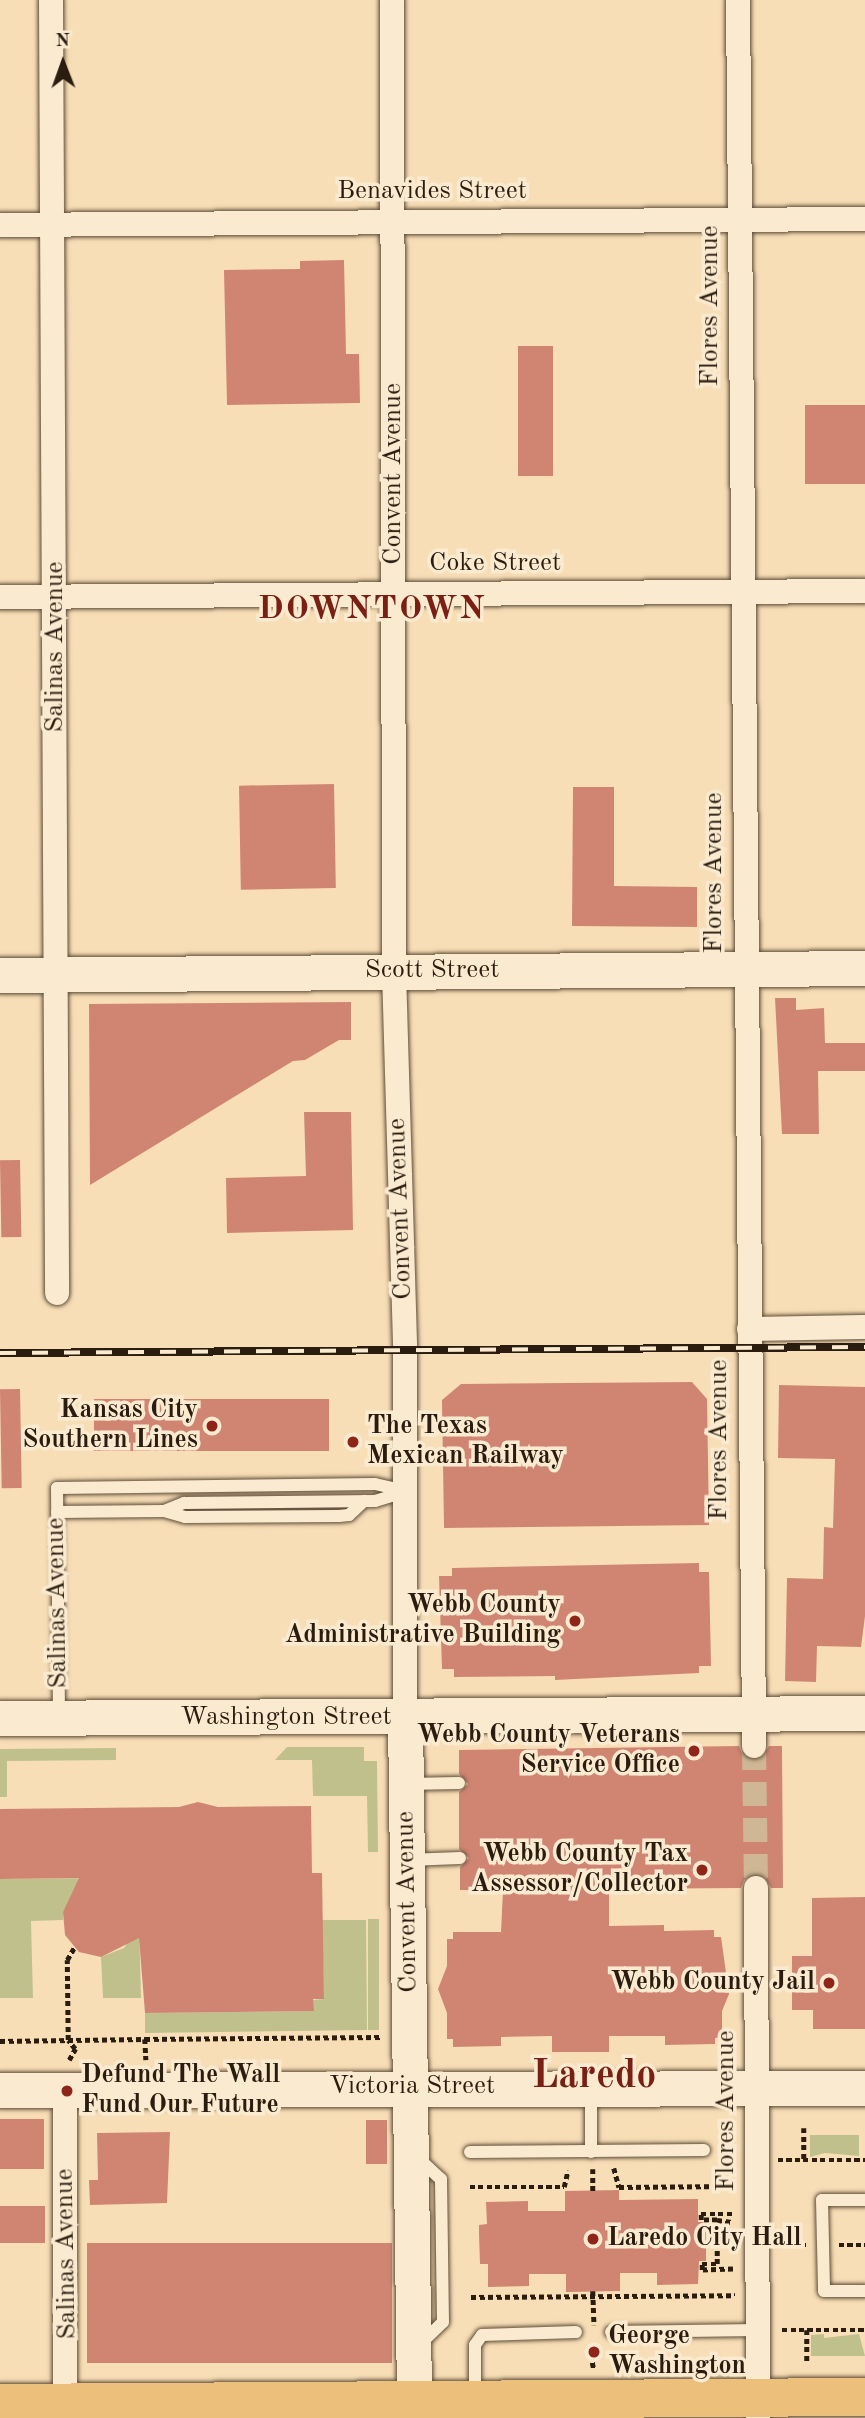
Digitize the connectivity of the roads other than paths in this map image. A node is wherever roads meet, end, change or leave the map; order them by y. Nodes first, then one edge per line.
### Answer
1 (51, 0) edge
2 (391, 0) edge
3 (738, 0) edge
4 (865, 219) edge
5 (740, 220) junction
6 (393, 222) junction
7 (53, 224) junction
8 (0, 225) edge
9 (865, 591) edge
10 (743, 592) junction
11 (394, 595) junction
12 (0, 597) edge
13 (55, 597) junction
14 (865, 968) edge
15 (745, 969) junction
16 (394, 972) junction
17 (0, 975) edge
18 (58, 975) junction
19 (57, 1293) dead end
20 (865, 1327) edge
21 (749, 1329) junction
22 (406, 1491) junction
23 (57, 1512) junction
24 (865, 1713) edge
25 (0, 1718) edge
26 (59, 1718) junction
27 (405, 1718) junction
28 (753, 1730) junction
29 (458, 1783) dead end
30 (406, 1784) junction
31 (460, 1858) dead end
32 (407, 1860) junction
33 (756, 1888) tunnel mouth
34 (67, 2075) junction
35 (411, 2087) junction
36 (591, 2087) junction
37 (757, 2088) junction
38 (865, 2088) edge
39 (0, 2090) edge
40 (704, 2150) dead end
41 (470, 2152) dead end
42 (591, 2152) junction
43 (865, 2200) edge
44 (865, 2291) edge
45 (767, 2330) junction
46 (576, 2332) dead end
47 (611, 2332) dead end
48 (865, 2397) edge
49 (475, 2400) junction
50 (0, 2403) edge
51 (758, 2408) edge
52 (414, 2409) edge
53 (65, 2410) edge

1 - 7 street, Salinas Avenue
2 - 6 street, Convent Avenue
3 - 5 street, Flores Avenue
4 - 5 street, Benavides Street
5 - 6 street, Benavides Street
5 - 10 street, Flores Avenue
6 - 7 street, Benavides Street
6 - 11 street, Convent Avenue
7 - 8 street, Benavides Street
7 - 13 street, Salinas Avenue
9 - 10 street, Coke Street
10 - 11 street, Coke Street
10 - 15 street, Flores Avenue
11 - 13 street, Coke Street
11 - 16 street, Convent Avenue
12 - 13 street, Coke Street
13 - 18 street, Salinas Avenue
14 - 15 main road, Scott Street
15 - 16 main road, Scott Street
15 - 21 street, Flores Avenue
16 - 18 main road, Scott Street
16 - 22 street, Convent Avenue
17 - 18 main road, Scott Street
18 - 19 street, Salinas Avenue
20 - 21 street
21 - 28 street, Flores Avenue
22 - 23 lane
22 - 23 lane, Salinas Avenue
22 - 27 street, Convent Avenue
23 - 26 lane, Salinas Avenue
24 - 28 main road, Washington Street
25 - 26 main road, Washington Street
26 - 27 main road, Washington Street
27 - 28 main road, Washington Street
27 - 30 main road, Convent Avenue
29 - 30 lane
30 - 32 main road, Convent Avenue
31 - 32 lane
32 - 35 main road, Convent Avenue
33 - 37 street, Flores Avenue
34 - 35 main road, Victoria Street
34 - 39 main road, Victoria Street
34 - 53 street, Salinas Avenue
35 - 36 main road, Victoria Street
35 - 52 main road, Convent Avenue
36 - 37 main road, Victoria Street
36 - 42 lane
37 - 38 main road, Victoria Street
37 - 45 street, Flores Avenue
40 - 42 lane
41 - 42 lane
43 - 44 lane
45 - 47 lane
45 - 51 street, Flores Avenue
46 - 49 lane
48 - 51 main road
49 - 51 main road
49 - 52 main road
50 - 53 main road
52 - 53 main road

